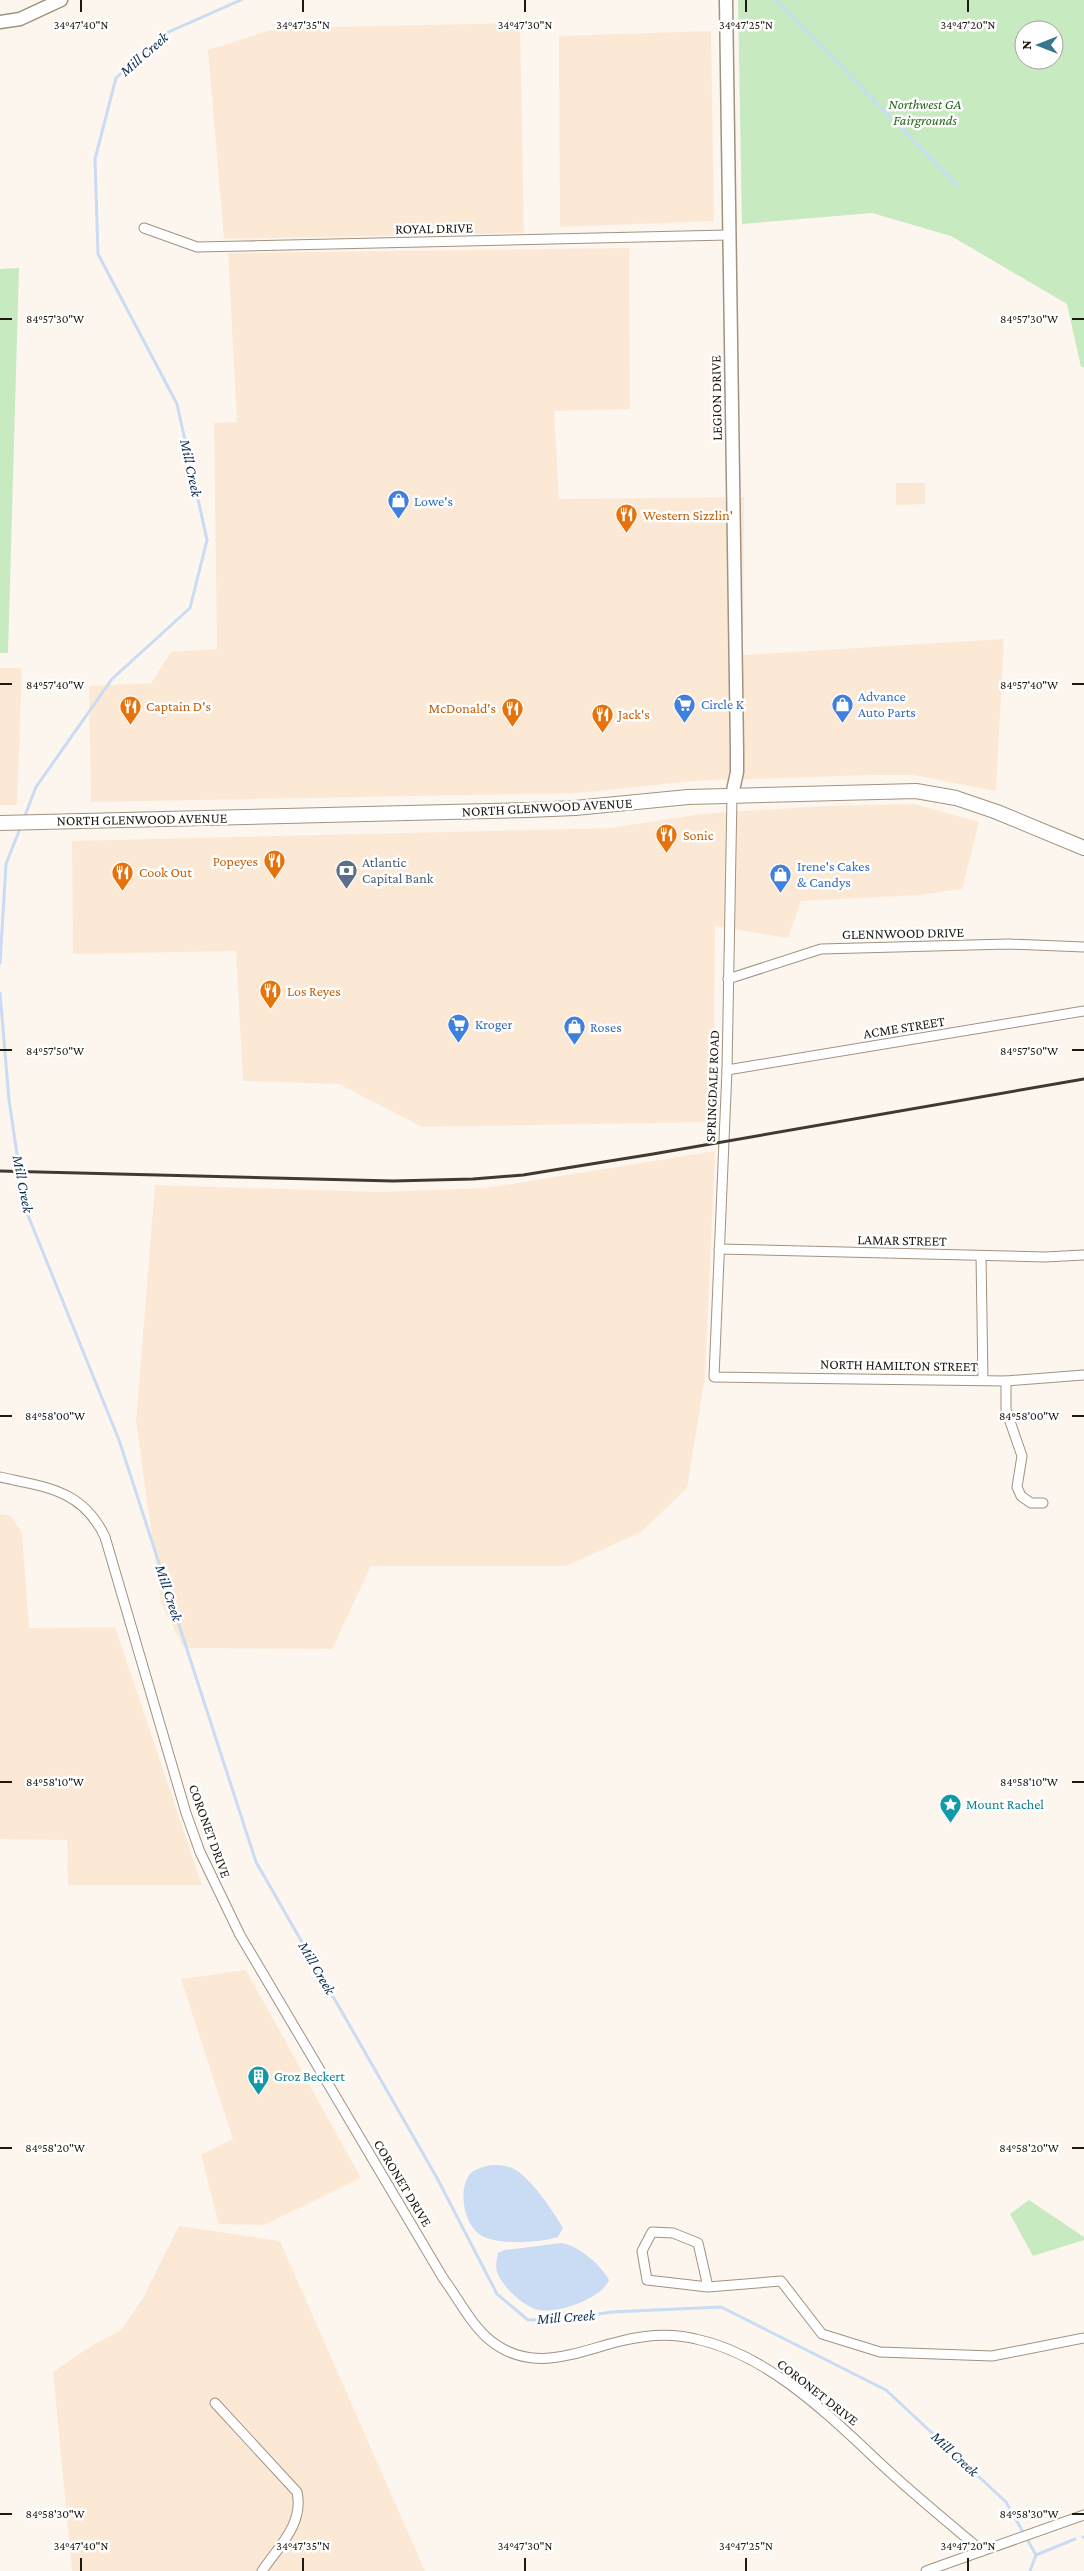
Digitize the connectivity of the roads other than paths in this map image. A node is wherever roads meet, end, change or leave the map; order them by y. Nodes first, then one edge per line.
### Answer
1 (61, 0) edge
2 (726, 0) edge
3 (0, 22) edge
4 (144, 228) dead end
5 (728, 236) junction
6 (732, 795) junction
7 (0, 823) edge
8 (1084, 848) edge
9 (1084, 947) edge
10 (728, 979) junction
11 (1084, 1011) edge
12 (728, 1070) junction
13 (719, 1249) junction
14 (1084, 1255) edge
15 (981, 1256) junction
16 (1084, 1375) edge
17 (714, 1377) joint
18 (983, 1380) junction
19 (1006, 1381) junction
20 (0, 1478) edge
21 (1043, 1503) dead end
22 (708, 2287) junction
23 (1084, 2338) edge
24 (215, 2403) dead end
25 (1084, 2515) edge
26 (982, 2550) junction
27 (262, 2571) edge
28 (926, 2571) edge

1 - 3 street
2 - 5 street, LEGION DRIVE
4 - 5 street, ROYAL DRIVE
5 - 6 street, LEGION DRIVE
6 - 7 main road, NORTH GLENWOOD AVENUE
6 - 8 main road, NORTH GLENWOOD AVENUE
6 - 10 street, SPRINGDALE ROAD
9 - 10 street, GLENNWOOD DRIVE
10 - 12 street, SPRINGDALE ROAD
11 - 12 street, ACME STREET
12 - 13 street, SPRINGDALE ROAD
13 - 15 street, LAMAR STREET
13 - 17 street, SPRINGDALE ROAD
14 - 15 street, LAMAR STREET
15 - 18 street
16 - 19 street, NORTH HAMILTON STREET
17 - 18 street, NORTH HAMILTON STREET
18 - 19 street, NORTH HAMILTON STREET
19 - 21 street
20 - 26 street, CORONET DRIVE
22 - 22 street
22 - 23 street
24 - 27 street
25 - 26 street
26 - 28 street

